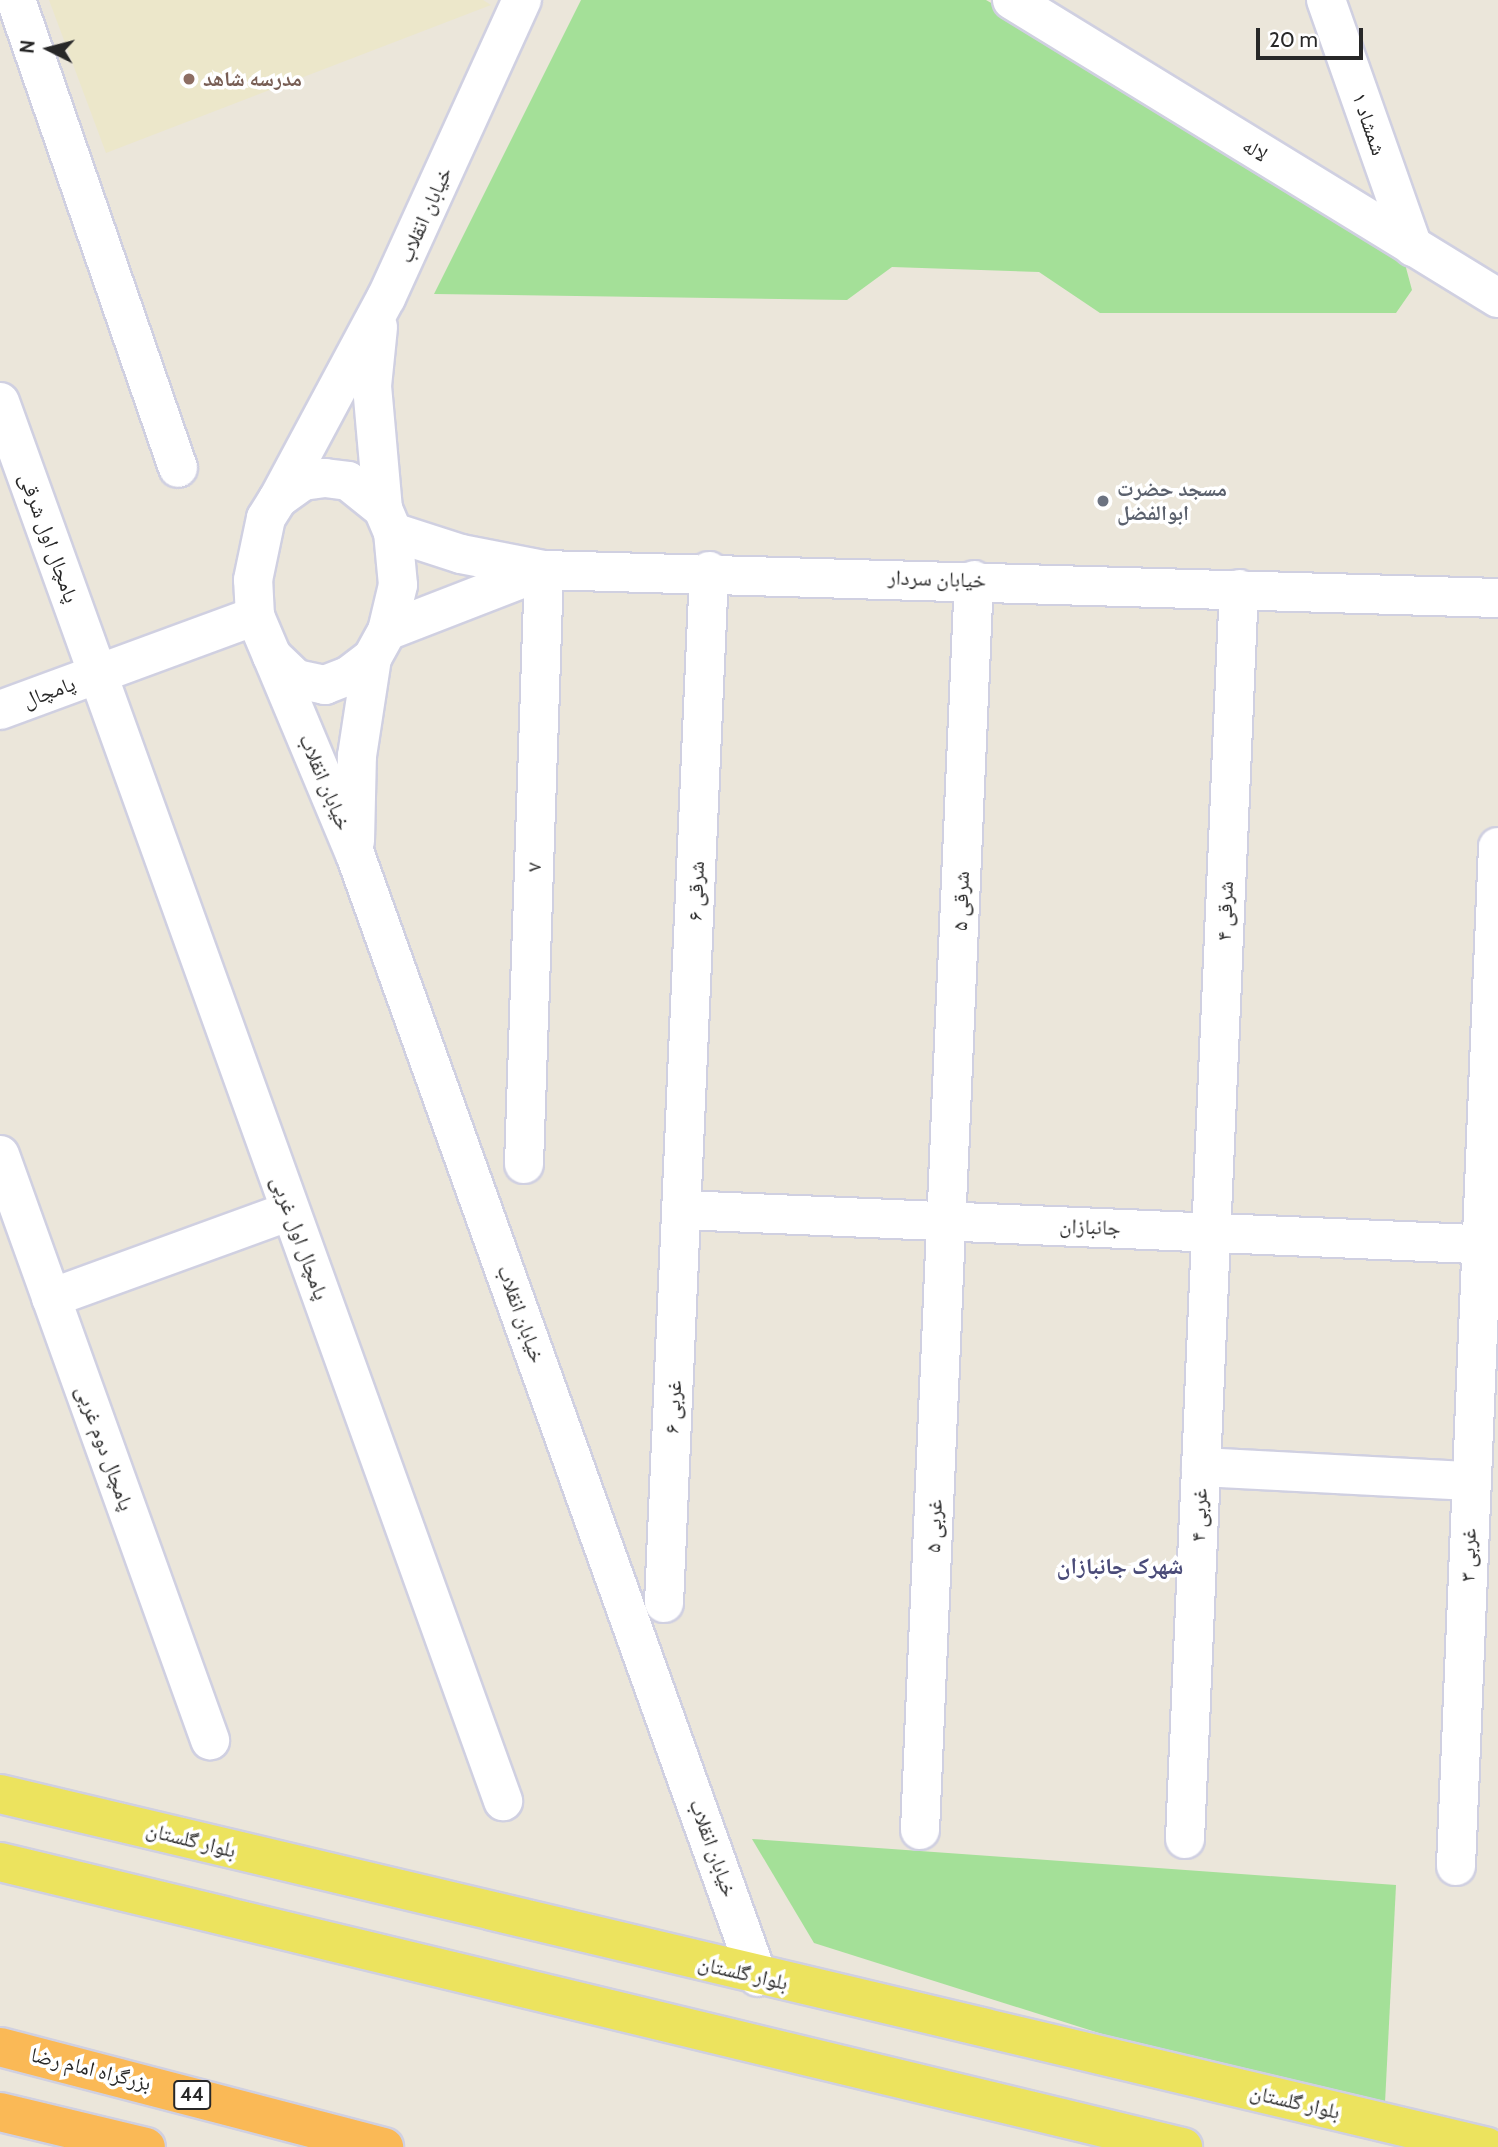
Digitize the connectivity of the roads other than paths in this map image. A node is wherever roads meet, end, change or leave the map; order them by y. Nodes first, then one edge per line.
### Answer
1 (16, 0) edge
2 (522, 0) edge
3 (1012, 0) edge
4 (1326, 0) edge
5 (1041, 10) edge
6 (1413, 247) junction
7 (386, 298) junction
8 (1498, 298) edge
9 (0, 402) edge
10 (178, 468) dead end
11 (278, 499) junction
12 (388, 521) junction
13 (544, 570) junction
14 (709, 571) junction
15 (974, 580) junction
16 (1239, 589) junction
17 (1498, 598) edge
18 (255, 616) junction
19 (380, 644) junction
20 (272, 656) junction
21 (98, 674) junction
22 (0, 710) edge
23 (1498, 847) edge
24 (355, 854) junction
25 (0, 1155) edge
26 (524, 1164) dead end
27 (682, 1210) junction
28 (290, 1211) junction
29 (947, 1221) junction
30 (1212, 1232) junction
31 (1489, 1244) edge
32 (51, 1298) junction
33 (1201, 1467) junction
34 (1471, 1481) junction
35 (664, 1603) dead end
36 (210, 1740) dead end
37 (0, 1794) edge
38 (503, 1801) dead end
39 (920, 1830) dead end
40 (1185, 1839) dead end
41 (0, 1862) edge
42 (1456, 1866) dead end
43 (758, 1977) junction
44 (0, 2047) edge
45 (0, 2112) edge
46 (146, 2147) edge
47 (384, 2147) edge
48 (1183, 2147) edge
49 (1487, 2147) edge

1 - 10 street
2 - 7 street, خیابان انقلاب
3 - 5 street, لاله
4 - 6 street, شمشاد ۱
5 - 6 street, لاله
6 - 8 street, لاله
7 - 11 street, خیابان انقلاب
7 - 12 street
9 - 21 street, پامچال اول شرقی
11 - 12 street
11 - 18 street
12 - 13 street
12 - 19 street
13 - 14 street, خیابان سردار
13 - 19 street, خیابان سردار
13 - 26 street, ۷
14 - 15 street, خیابان سردار
14 - 27 street, ۶ شرقی
15 - 16 street, خیابان سردار
15 - 29 street, ۵ شرقی
16 - 17 street, خیابان سردار
16 - 30 street, ۴ شرقی
18 - 20 street
18 - 21 street, پامچال
19 - 20 street
19 - 24 street
20 - 24 street, خیابان انقلاب
21 - 22 street, پامچال
21 - 28 street, پامچال اول غربی
23 - 31 street, ۳ غربی
24 - 43 street, خیابان انقلاب
25 - 32 street, پامچال دوم غربی
27 - 29 street, جانبازان
27 - 35 street, ۶ غربی
28 - 32 street
28 - 38 street, پامچال اول غربی
29 - 30 street, جانبازان
29 - 39 street, ۵ غربی
30 - 31 street, جانبازان
30 - 33 street, ۴ غربی
31 - 34 street, ۳ غربی
32 - 36 street, پامچال دوم غربی
33 - 34 street
33 - 40 street, ۴ غربی
34 - 42 street, ۳ غربی
37 - 43 main road, بلوار گلستان
41 - 48 main road
43 - 49 main road, بلوار گلستان
44 - 47 highway, بزرگراه امام رضا / 44
45 - 46 highway

